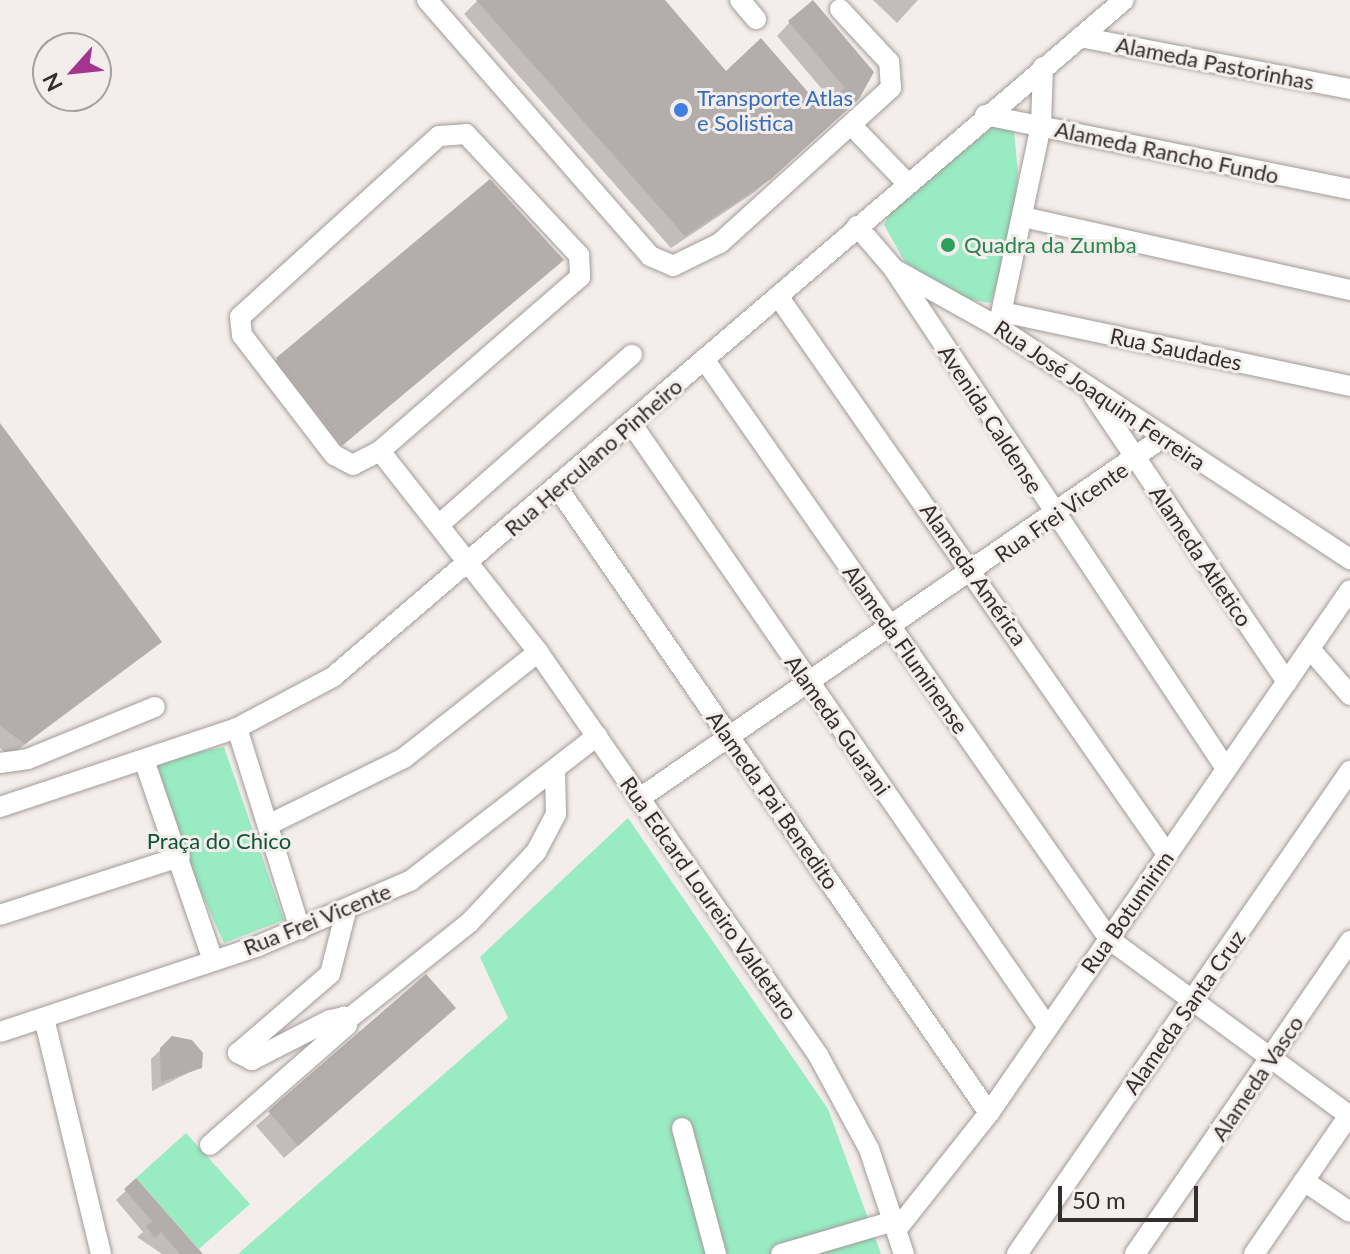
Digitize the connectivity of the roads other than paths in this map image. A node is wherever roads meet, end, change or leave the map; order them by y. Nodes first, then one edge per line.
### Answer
1 (427, 0) edge
2 (740, 0) edge
3 (1124, 0) edge
4 (840, 9) dead end
5 (756, 19) dead end
6 (1080, 37) junction
7 (1043, 67) junction
8 (1350, 89) edge
9 (985, 115) junction
10 (1041, 126) junction
11 (854, 128) junction
12 (906, 182) junction
13 (1350, 189) edge
14 (1023, 217) junction
15 (857, 226) junction
16 (894, 269) junction
17 (1350, 290) edge
18 (778, 296) junction
19 (1000, 319) junction
20 (632, 355) dead end
21 (704, 359) junction
22 (1350, 386) edge
23 (1090, 389) junction
24 (631, 423) junction
25 (1162, 438) junction
26 (380, 451) junction
27 (1135, 460) junction
28 (557, 487) junction
29 (1054, 517) junction
30 (440, 524) junction
31 (1350, 559) edge
32 (472, 564) junction
33 (974, 572) junction
34 (1350, 590) edge
35 (891, 629) junction
36 (1310, 649) junction
37 (538, 652) junction
38 (1287, 682) junction
39 (810, 685) junction
40 (1350, 695) edge
41 (155, 707) dead end
42 (237, 728) junction
43 (597, 736) junction
44 (731, 738) junction
45 (144, 760) junction
46 (0, 763) edge
47 (1225, 767) junction
48 (555, 770) junction
49 (1350, 771) edge
50 (640, 798) junction
51 (0, 807) edge
52 (268, 825) junction
53 (1167, 854) junction
54 (180, 857) junction
55 (346, 911) junction
56 (0, 915) edge
57 (300, 929) junction
58 (1109, 939) junction
59 (1350, 941) edge
60 (213, 960) junction
61 (1193, 999) junction
62 (44, 1018) junction
63 (347, 1020) junction
64 (1047, 1026) junction
65 (0, 1032) edge
66 (1273, 1055) junction
67 (989, 1113) junction
68 (1350, 1115) edge
69 (682, 1128) dead end
70 (210, 1145) dead end
71 (1304, 1181) junction
72 (1350, 1212) edge
73 (896, 1225) junction
74 (101, 1254) edge
75 (716, 1254) edge
76 (781, 1254) edge
77 (904, 1254) edge
78 (1017, 1254) edge
79 (1135, 1254) edge
80 (1254, 1254) edge

1 - 11 street
2 - 5 street
3 - 6 street, Rua Herculano Pinheiro
4 - 11 street
6 - 7 street, Rua Herculano Pinheiro
6 - 8 street, Alameda Pastorinhas
7 - 9 street, Rua Herculano Pinheiro
7 - 10 street
9 - 10 street, Alameda Rancho Fundo
9 - 12 street, Rua Herculano Pinheiro
10 - 13 street, Alameda Rancho Fundo
10 - 14 street
11 - 12 street
12 - 15 street, Rua Herculano Pinheiro
14 - 17 street
14 - 19 street
15 - 16 street, Rua José Joaquim Ferreira
15 - 18 street, Rua Herculano Pinheiro
16 - 19 street, Rua José Joaquim Ferreira
16 - 29 street, Avenida Caldense
18 - 21 street, Rua Herculano Pinheiro
18 - 33 street, Alameda América
19 - 22 street, Rua Saudades
19 - 23 street, Rua José Joaquim Ferreira
20 - 30 street
21 - 24 street, Rua Herculano Pinheiro
21 - 35 street, Alameda Fluminense
23 - 25 street, Rua José Joaquim Ferreira
23 - 27 street, Alameda Atletico
24 - 28 street, Rua Herculano Pinheiro
24 - 39 street, Alameda Guarani
25 - 27 street, Rua Frei Vicente
25 - 31 street, Rua José Joaquim Ferreira
26 - 26 street
26 - 30 street, Rua Edcard Loureiro Valdetaro
27 - 29 street, Rua Frei Vicente
27 - 38 street, Alameda Atletico
28 - 32 street, Rua Herculano Pinheiro
28 - 44 street, Alameda Pai Benedito
29 - 33 street, Rua Frei Vicente
29 - 47 street, Avenida Caldense
30 - 32 street, Rua Edcard Loureiro Valdetaro
32 - 37 street, Rua Edcard Loureiro Valdetaro
32 - 42 street, Rua Herculano Pinheiro
33 - 35 street, Rua Frei Vicente
33 - 53 street, Alameda América
34 - 36 street, Rua Botumirim
35 - 39 street, Rua Frei Vicente
35 - 58 street, Alameda Fluminense
36 - 38 street, Rua Botumirim
36 - 40 street
37 - 43 street, Rua Edcard Loureiro Valdetaro
37 - 52 street
38 - 47 street, Rua Botumirim
39 - 44 street, Rua Frei Vicente
39 - 64 street, Alameda Guarani
41 - 46 street
42 - 45 street, Rua Herculano Pinheiro
42 - 52 street
43 - 48 street, Rua Frei Vicente
43 - 50 street, Rua Edcard Loureiro Valdetaro
44 - 50 street, Rua Frei Vicente
44 - 67 street, Alameda Pai Benedito
45 - 51 street, Rua Herculano Pinheiro
45 - 54 street
47 - 53 street, Rua Botumirim
48 - 55 street, Rua Frei Vicente
48 - 63 street
49 - 61 street, Alameda Santa Cruz
50 - 73 street, Rua Edcard Loureiro Valdetaro
52 - 57 street
53 - 58 street, Rua Botumirim
54 - 56 street
54 - 60 street
55 - 57 street, Rua Frei Vicente
55 - 63 street
57 - 60 street, Rua Frei Vicente
58 - 61 street, Alameda Fluminense
58 - 64 street, Rua Botumirim
59 - 66 street, Alameda Vasco
60 - 62 street, Rua Frei Vicente
61 - 66 street, Alameda Fluminense
61 - 78 street, Alameda Santa Cruz
62 - 65 street, Rua Frei Vicente
62 - 74 street
63 - 70 street
64 - 67 street, Rua Botumirim
66 - 68 street, Alameda Fluminense
66 - 79 street, Alameda Vasco
67 - 73 street, Rua Botumirim
68 - 71 street
69 - 75 street
71 - 72 street
71 - 80 street
73 - 76 street
73 - 77 street, Rua Edcard Loureiro Valdetaro

